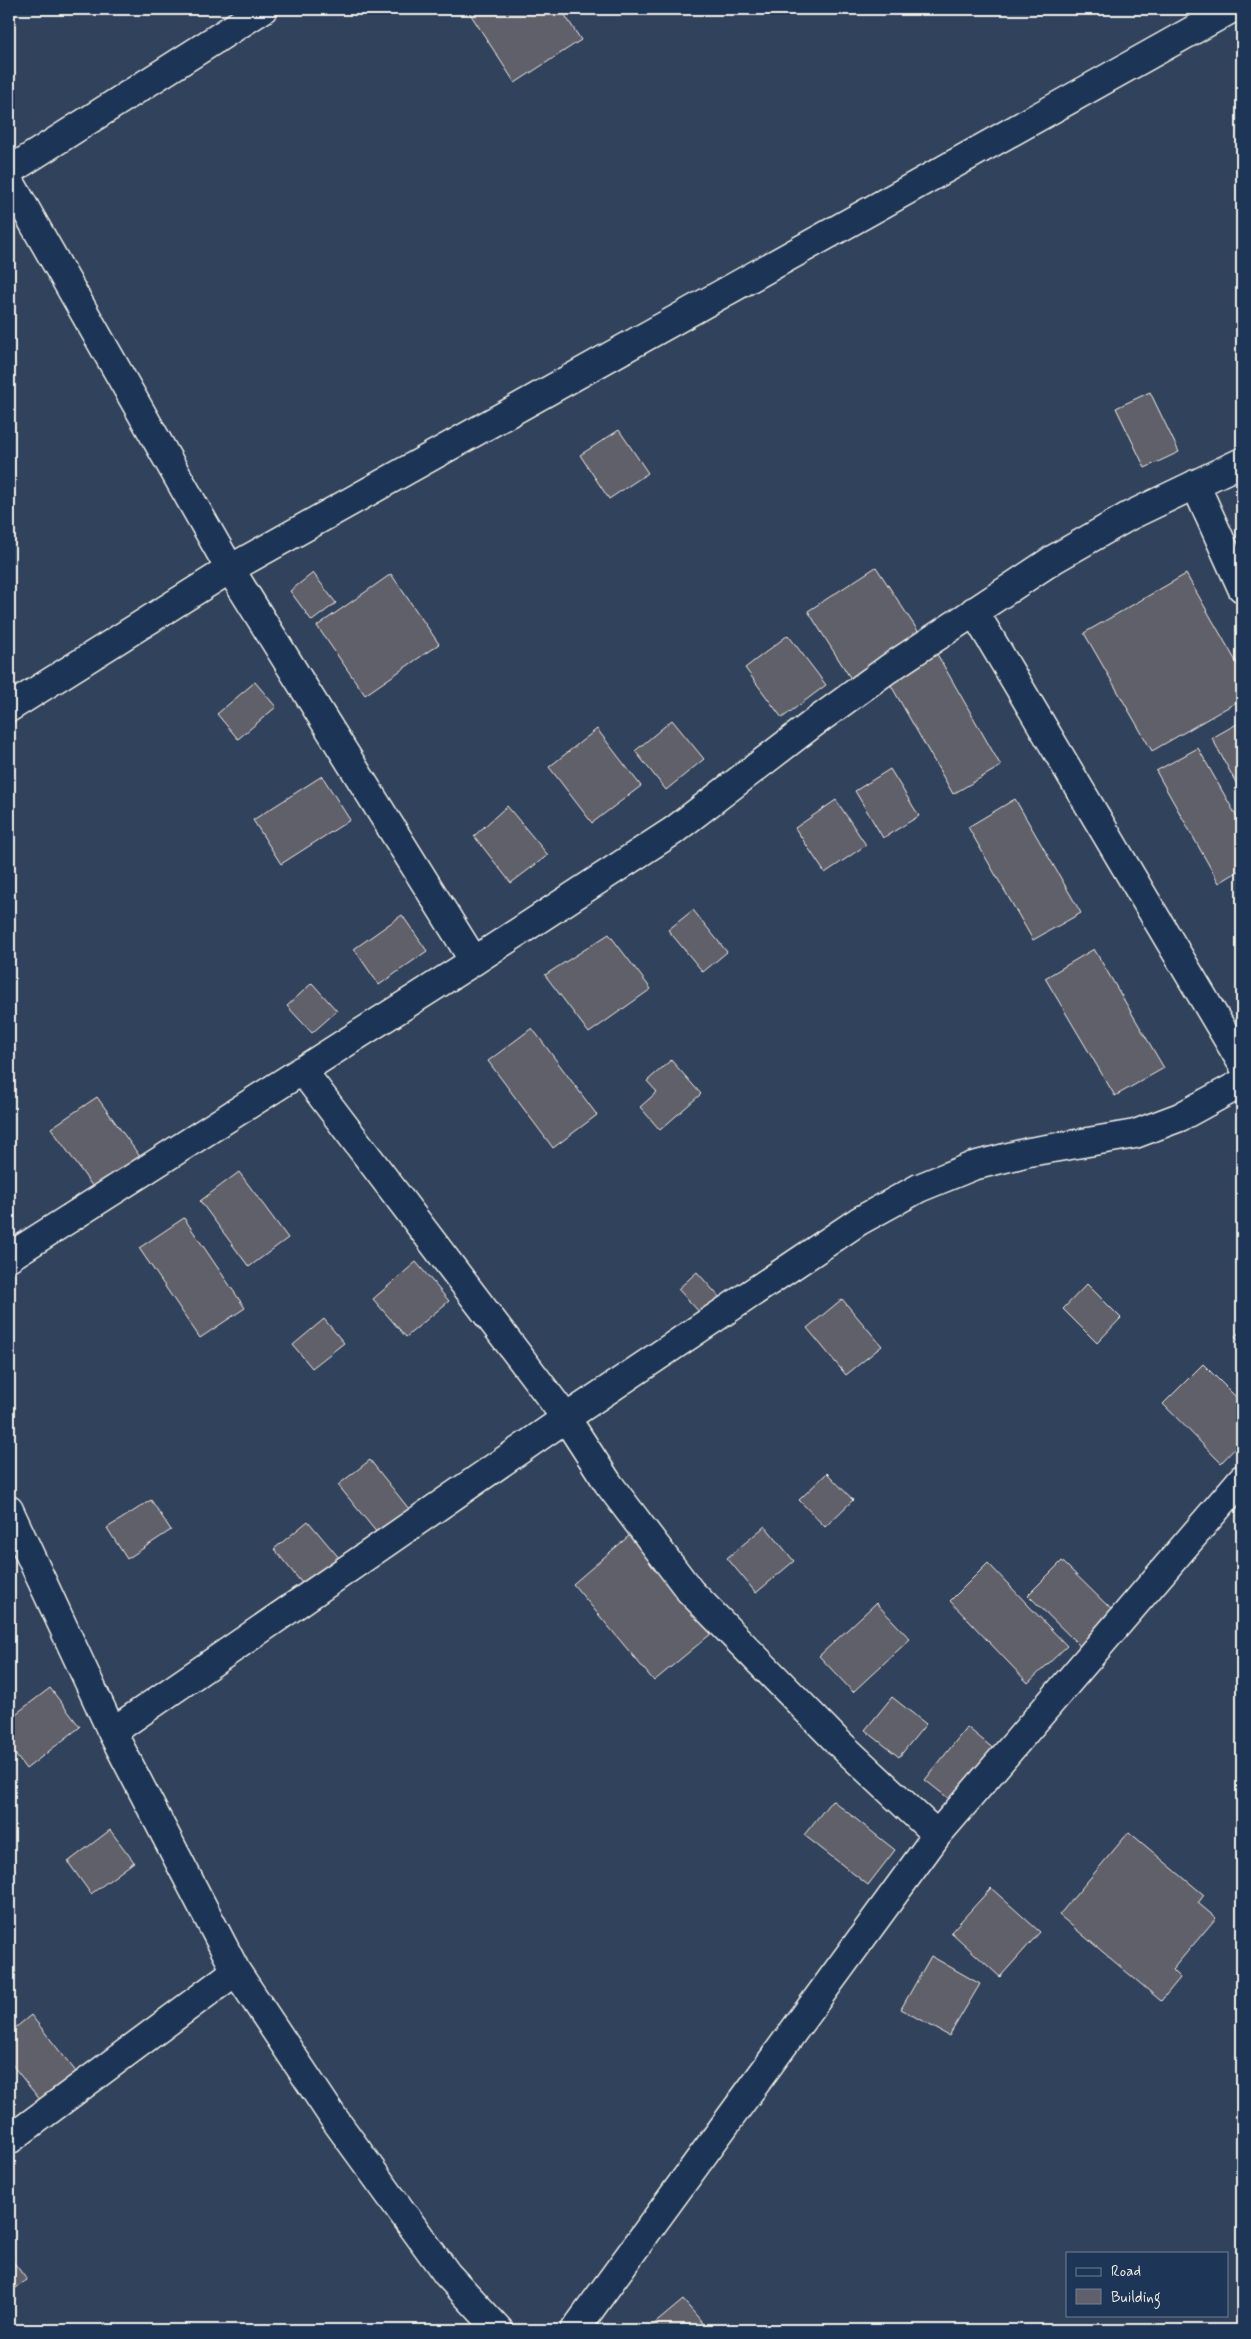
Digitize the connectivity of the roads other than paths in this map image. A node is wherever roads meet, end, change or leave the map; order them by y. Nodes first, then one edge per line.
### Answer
1 (263, 9) edge
2 (1231, 9) edge
3 (9, 171) edge
4 (9, 180) edge
5 (1242, 462) edge
6 (1195, 484) junction
7 (230, 569) junction
8 (1242, 588) edge
9 (974, 611) junction
10 (9, 708) edge
11 (474, 962) junction
12 (1242, 1063) edge
13 (302, 1070) junction
14 (1242, 1083) edge
15 (9, 1257) edge
16 (566, 1418) junction
17 (1242, 1480) edge
18 (9, 1510) edge
19 (112, 1732) junction
20 (937, 1835) junction
21 (236, 1971) junction
22 (9, 2140) edge
23 (499, 2330) edge
24 (575, 2330) edge

1 - 3 street
2 - 7 street
4 - 7 street
5 - 6 street
6 - 8 street
6 - 9 street
7 - 10 street
7 - 11 street
9 - 11 street
9 - 12 street
11 - 13 street
13 - 15 street
13 - 16 street
14 - 16 street
16 - 19 street
16 - 20 street
17 - 20 street
18 - 19 street
19 - 21 street
20 - 24 street
21 - 22 street
21 - 23 street

